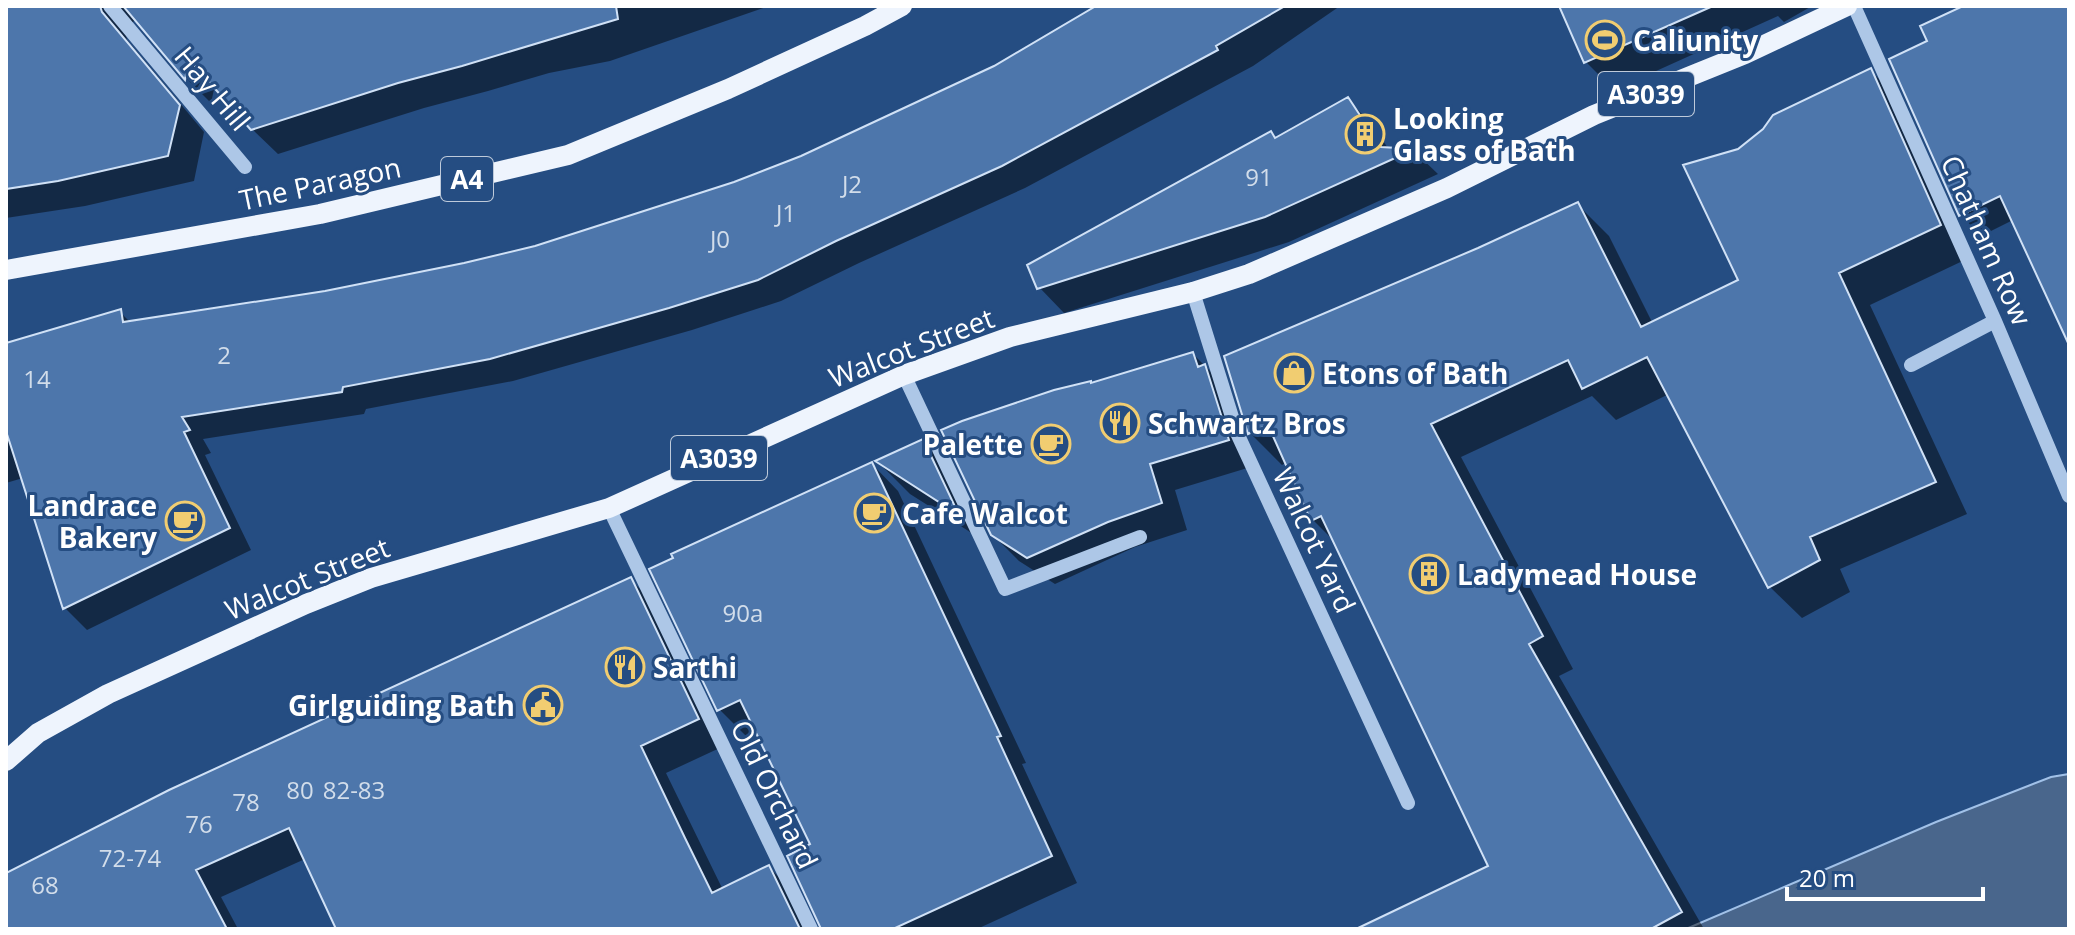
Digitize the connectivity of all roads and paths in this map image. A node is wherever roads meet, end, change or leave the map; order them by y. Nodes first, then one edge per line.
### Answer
1 (110, 6) edge
2 (902, 6) edge
3 (1847, 6) edge
4 (1854, 6) edge
5 (245, 167) dead end
6 (6, 270) edge
7 (1193, 292) junction
8 (1995, 321) junction
9 (1911, 365) dead end
10 (904, 375) junction
11 (2069, 496) edge
12 (609, 508) junction
13 (1140, 537) dead end
14 (6, 761) edge
15 (1408, 803) dead end
16 (811, 929) edge

1 - 5 street, Hay Hill
2 - 6 main road, The Paragon / A4
3 - 7 main road, Walcot Street / A3039
4 - 8 street, Chatham Row
7 - 10 main road, Walcot Street / A3039
7 - 15 street, Walcot Yard
8 - 9 street
8 - 11 street, Chatham Row
10 - 12 main road, Walcot Street / A3039
10 - 13 street
12 - 14 main road, Walcot Street / A3039
12 - 16 street, Old Orchard

